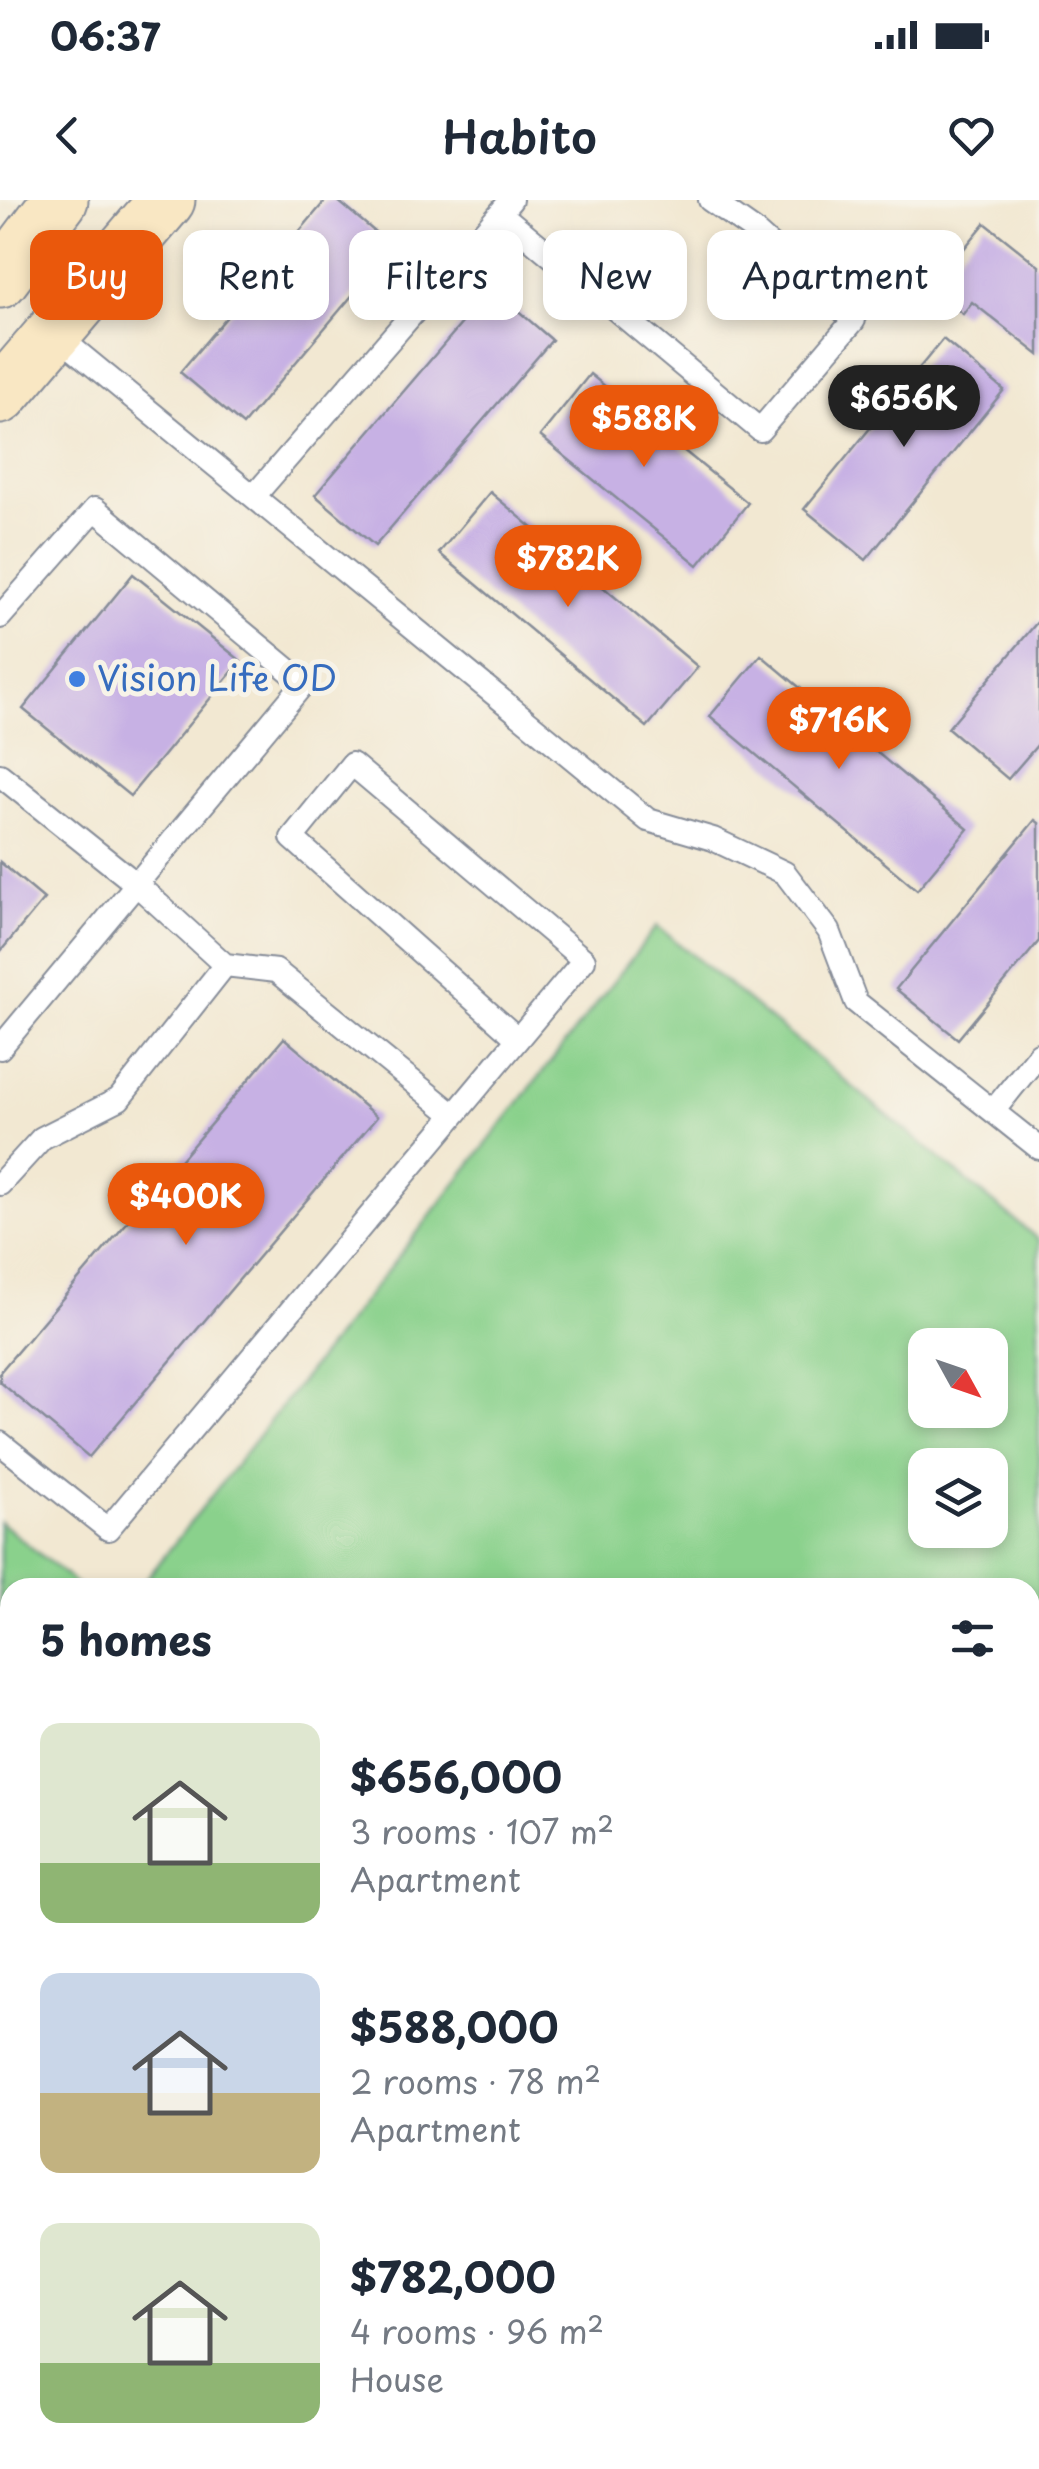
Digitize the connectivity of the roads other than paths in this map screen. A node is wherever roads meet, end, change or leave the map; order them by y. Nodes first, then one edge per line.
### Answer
1 (60, 200) edge
2 (166, 200) edge
3 (710, 200) edge
4 (506, 206) edge
5 (6, 260) edge
6 (54, 332) junction
7 (0, 396) edge
8 (255, 495) junction
9 (0, 616) edge
10 (0, 775) edge
11 (135, 884) junction
12 (225, 966) junction
13 (518, 1039) junction
14 (0, 1048) edge
15 (1039, 1054) edge
16 (994, 1110) junction
17 (454, 1115) junction
18 (1039, 1148) edge
19 (0, 1184) edge
20 (0, 1443) edge

1 - 5 main road
2 - 6 main road
3 - 4 lane
4 - 8 lane
6 - 7 main road
6 - 8 lane
8 - 16 lane
9 - 11 lane
10 - 11 lane
11 - 12 lane
11 - 14 lane
12 - 17 lane
12 - 19 lane
13 - 13 lane
13 - 17 lane
15 - 16 lane
16 - 18 lane
17 - 20 lane

